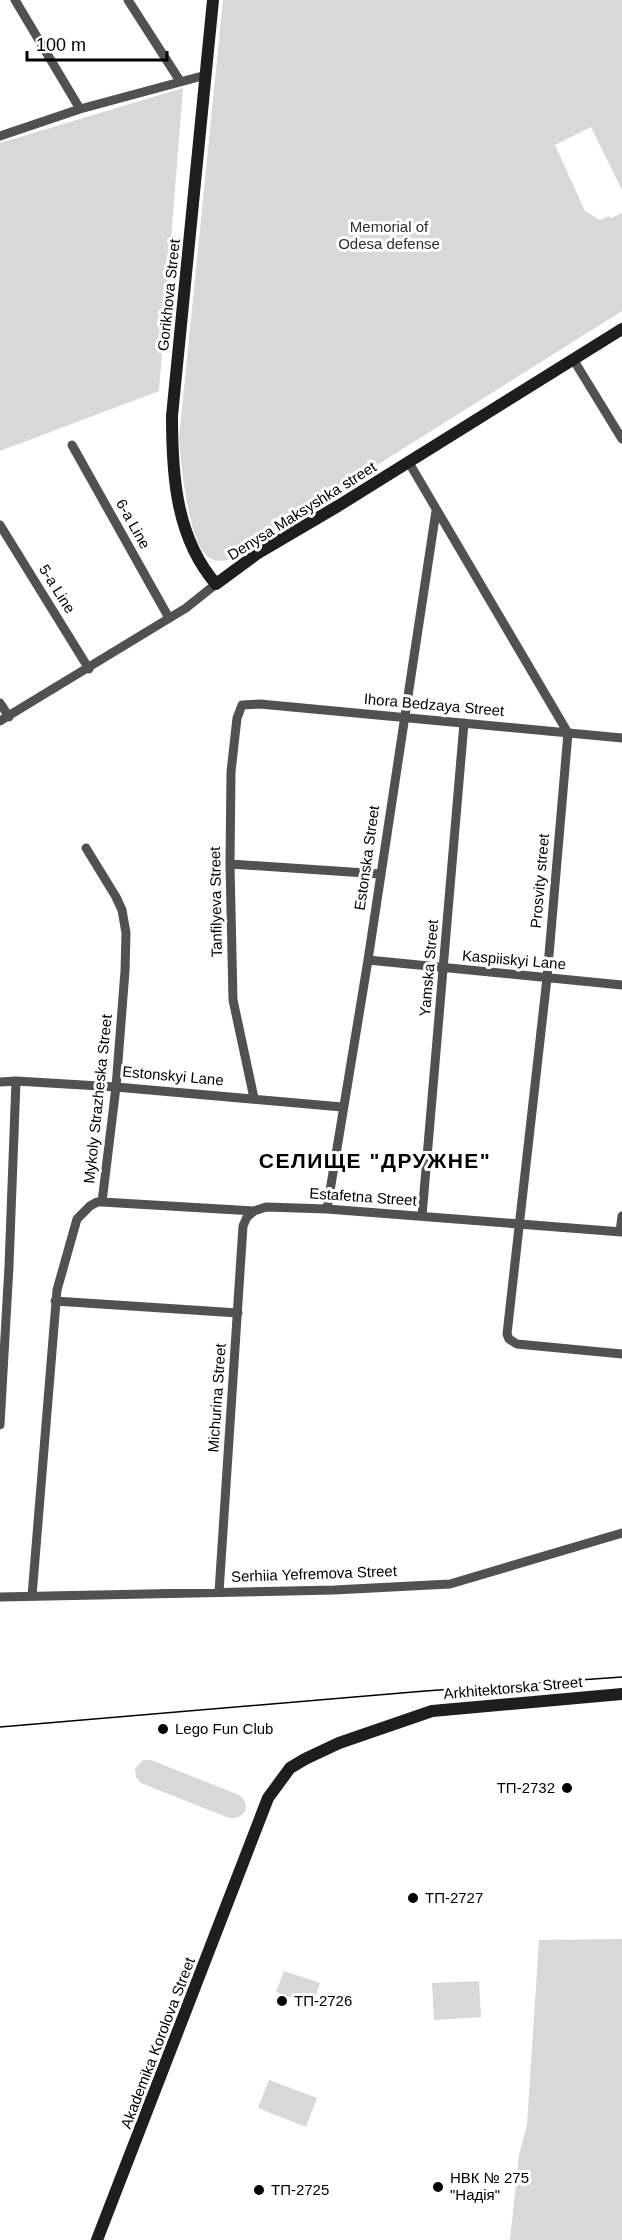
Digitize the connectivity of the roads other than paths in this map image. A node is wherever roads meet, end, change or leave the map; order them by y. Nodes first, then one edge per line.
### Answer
1 (15, 0) edge
2 (128, 0) edge
3 (213, 0) edge
4 (206, 75) junction
5 (180, 81) junction
6 (80, 109) junction
7 (0, 136) edge
8 (622, 329) edge
9 (573, 359) junction
10 (622, 439) edge
11 (72, 445) dead end
12 (408, 461) junction
13 (436, 511) junction
14 (0, 525) edge
15 (216, 584) junction
16 (169, 618) junction
17 (89, 669) junction
18 (0, 703) edge
19 (242, 705) joint
20 (404, 718) junction
21 (4, 719) edge
22 (464, 723) junction
23 (568, 733) junction
24 (622, 738) edge
25 (86, 848) dead end
26 (230, 864) junction
27 (380, 874) junction
28 (368, 960) junction
29 (444, 969) junction
30 (547, 978) junction
31 (622, 985) edge
32 (16, 1081) junction
33 (0, 1082) edge
34 (116, 1087) junction
35 (254, 1098) junction
36 (342, 1107) junction
37 (102, 1202) junction
38 (327, 1209) junction
39 (254, 1210) junction
40 (422, 1216) junction
41 (622, 1216) edge
42 (519, 1223) junction
43 (621, 1232) edge
44 (55, 1301) junction
45 (238, 1313) junction
46 (622, 1354) edge
47 (0, 1425) edge
48 (622, 1533) edge
49 (219, 1592) junction
50 (32, 1596) junction
51 (0, 1597) edge
52 (622, 1694) edge
53 (97, 2240) edge

1 - 6 street
2 - 5 street
3 - 4 street, Gorikhova Street
4 - 5 street
4 - 15 street, Gorikhova Street
5 - 6 street
6 - 7 street
8 - 9 street, Denysa Maksyshka street
9 - 10 street
9 - 12 street, Denysa Maksyshka street
11 - 16 street, 6-a Line
12 - 13 street
12 - 15 street, Denysa Maksyshka street
13 - 20 street, Estonska Street
13 - 23 street
14 - 17 street, 5-a Line
15 - 16 street, Denysa Maksyshka street
16 - 17 street, Denysa Maksyshka street
17 - 21 street, Denysa Maksyshka street
18 - 21 street
19 - 20 street, Ihora Bedzaya Street
19 - 26 street, Tanfilyeva Street
20 - 22 street, Ihora Bedzaya Street
20 - 27 street, Estonska Street
22 - 23 street, Ihora Bedzaya Street
22 - 29 street, Yamska Street
23 - 24 street, Ihora Bedzaya Street
23 - 30 street, Prosvity street
25 - 34 street, Mykoly Strazheska Street
26 - 27 street
26 - 35 street, Tanfilyeva Street
27 - 28 street, Estonska Street
28 - 29 street, Kaspiiskyi Lane
28 - 36 street, Estonska Street
29 - 30 street, Kaspiiskyi Lane
29 - 40 street, Yamska Street
30 - 31 street, Kaspiiskyi Lane
30 - 42 street, Prosvity street
32 - 33 street, Estonskyi Lane
32 - 34 street, Estonskyi Lane
32 - 47 street
34 - 35 street, Estonskyi Lane
34 - 37 street, Mykoly Strazheska Street
35 - 36 street, Estonskyi Lane
36 - 38 street, Estonska Street
37 - 39 street, Estafetna Street
37 - 44 street, Mykoly Strazheska Street
38 - 39 street, Estafetna Street
38 - 40 street, Estafetna Street
39 - 45 street, Michurina Street
40 - 42 street, Estafetna Street
41 - 43 street
42 - 43 street, Estafetna Street
42 - 46 street, Prosvity street
44 - 45 street
44 - 50 street, Mykoly Strazheska Street
45 - 49 street, Michurina Street
48 - 49 street, Serhiia Yefremova Street
49 - 50 street, Serhiia Yefremova Street
50 - 51 street, Serhiia Yefremova Street
52 - 53 street, Arkhitektorska Street

